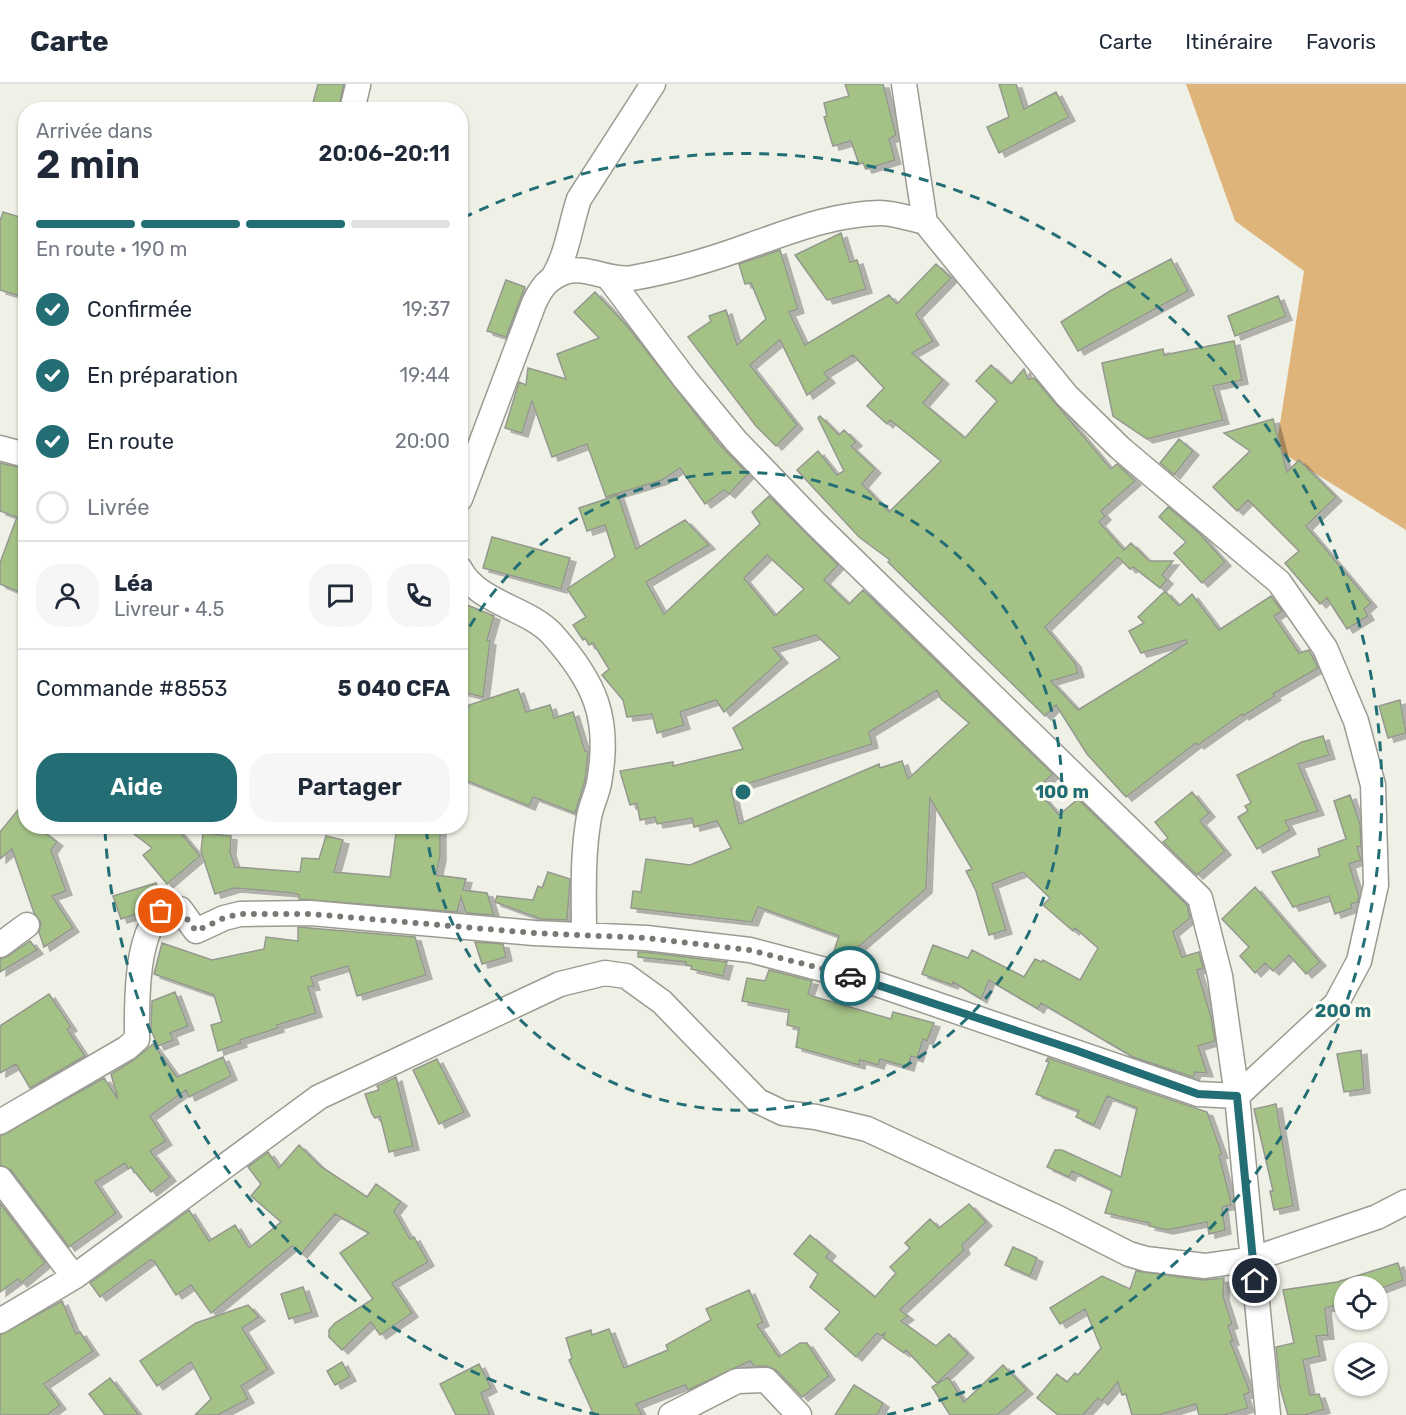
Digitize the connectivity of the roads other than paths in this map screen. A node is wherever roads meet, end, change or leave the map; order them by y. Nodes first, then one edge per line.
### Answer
1 (652, 84) edge
2 (904, 84) edge
3 (358, 85) edge
4 (354, 102) edge
5 (925, 222) junction
6 (554, 276) junction
7 (609, 278) junction
8 (0, 448) edge
9 (18, 453) edge
10 (468, 478) edge
11 (468, 577) edge
12 (27, 925) dead end
13 (584, 935) junction
14 (0, 945) edge
15 (1237, 1096) junction
16 (0, 1122) edge
17 (0, 1179) edge
18 (1406, 1202) edge
19 (1253, 1258) junction
20 (74, 1277) junction
21 (0, 1322) edge
22 (671, 1415) edge
23 (799, 1415) edge
24 (1268, 1415) edge

1 - 6 street
2 - 5 street
3 - 4 street
5 - 7 street
5 - 15 street
6 - 7 street
6 - 10 street
7 - 15 street
8 - 9 street
11 - 13 street
12 - 14 street
13 - 15 street
13 - 16 street
15 - 19 street
17 - 20 street
18 - 19 street
19 - 20 street
19 - 24 street
20 - 21 street
22 - 23 street

